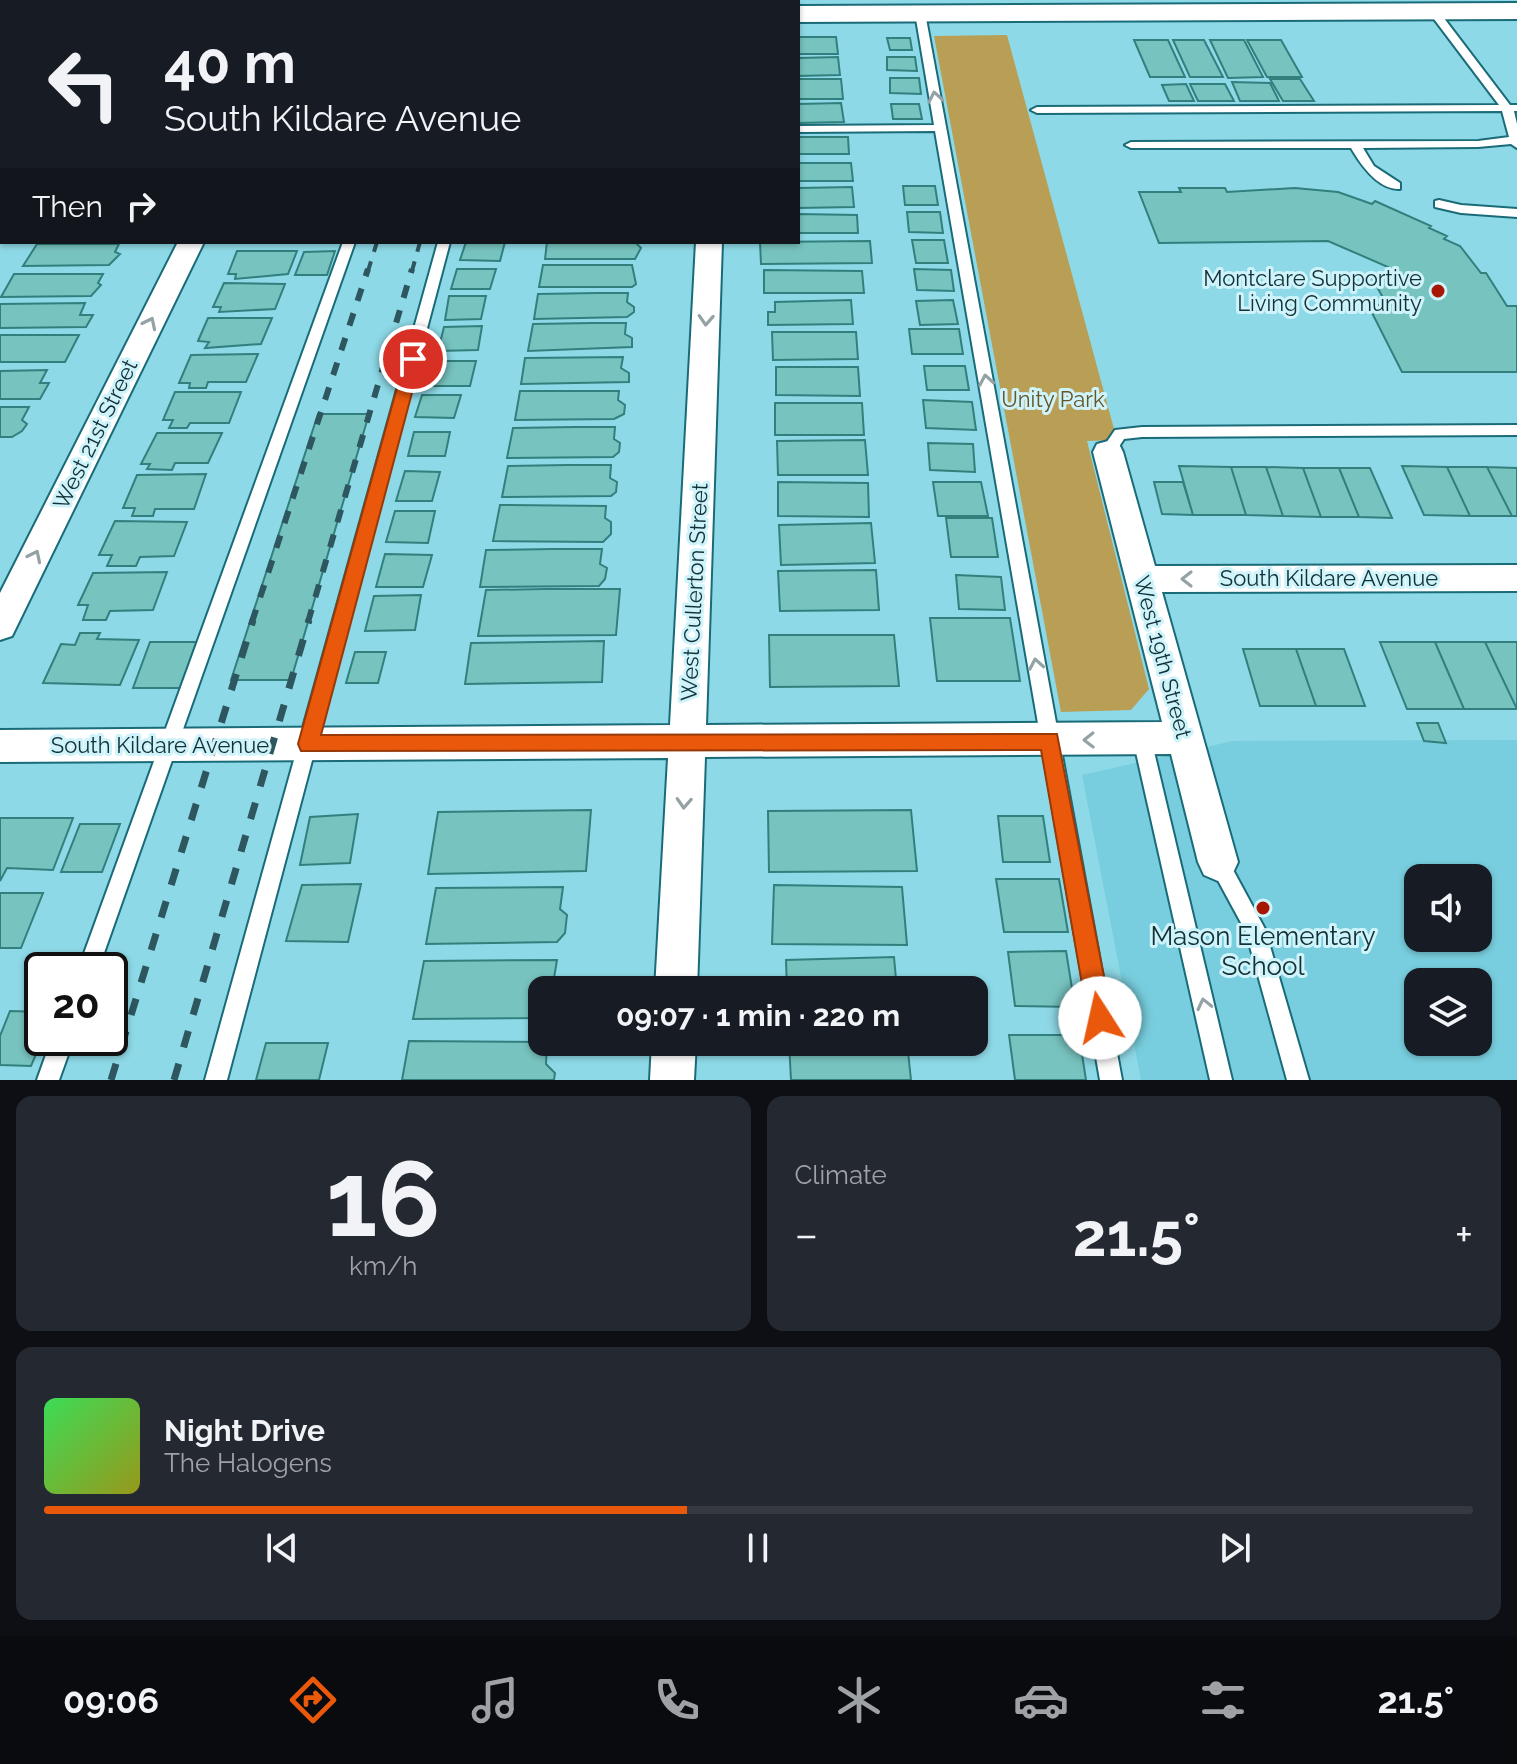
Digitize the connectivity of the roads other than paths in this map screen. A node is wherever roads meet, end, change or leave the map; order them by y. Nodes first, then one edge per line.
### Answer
1 (1433, 11) junction
2 (1517, 11) edge
3 (920, 13) junction
4 (800, 14) edge
5 (1512, 108) edge
6 (1037, 110) dead end
7 (940, 128) junction
8 (800, 129) edge
9 (1516, 142) edge
10 (1355, 144) junction
11 (1131, 145) dead end
12 (1396, 186) dead end
13 (1439, 204) dead end
14 (1517, 213) edge
15 (190, 244) edge
16 (348, 244) edge
17 (443, 244) edge
18 (709, 244) edge
19 (1517, 430) edge
20 (1108, 452) joint
21 (1517, 578) edge
22 (1142, 579) junction
23 (0, 626) edge
24 (1185, 738) junction
25 (1142, 739) junction
26 (1050, 741) junction
27 (687, 743) junction
28 (308, 744) junction
29 (168, 745) junction
30 (0, 746) edge
31 (1218, 862) joint
32 (94, 952) edge
33 (677, 976) edge
34 (57, 1056) edge
35 (673, 1056) edge
36 (48, 1080) edge
37 (216, 1080) edge
38 (672, 1080) edge
39 (1111, 1080) edge
40 (1221, 1080) edge
41 (1298, 1080) edge

1 - 2 street
1 - 3 street
1 - 5 lane
3 - 4 street
7 -> 3 lane
5 - 6 lane
5 - 9 lane
7 - 8 lane
26 -> 7 lane
9 - 10 lane
10 - 11 lane
10 - 12 lane
13 - 14 lane
23 -> 15 street, West 21st Street
16 - 29 lane
17 - 28 lane
18 -> 27 street, West Cullerton Street
19 - 20 lane
20 - 22 street, West 19th Street
21 -> 22 street, South Kildare Avenue
22 - 24 street, West 19th Street
24 - 25 street, South Kildare Avenue
24 - 31 street, West 19th Street
25 -> 26 street, South Kildare Avenue
40 -> 25 lane
26 - 27 street, South Kildare Avenue
26 - 39 lane
27 - 28 street, South Kildare Avenue
27 -> 33 street, West Cullerton Street
28 - 29 street, South Kildare Avenue
28 - 37 lane
29 - 30 street, South Kildare Avenue
29 - 32 lane
31 - 41 lane
34 - 36 lane
35 - 38 street

